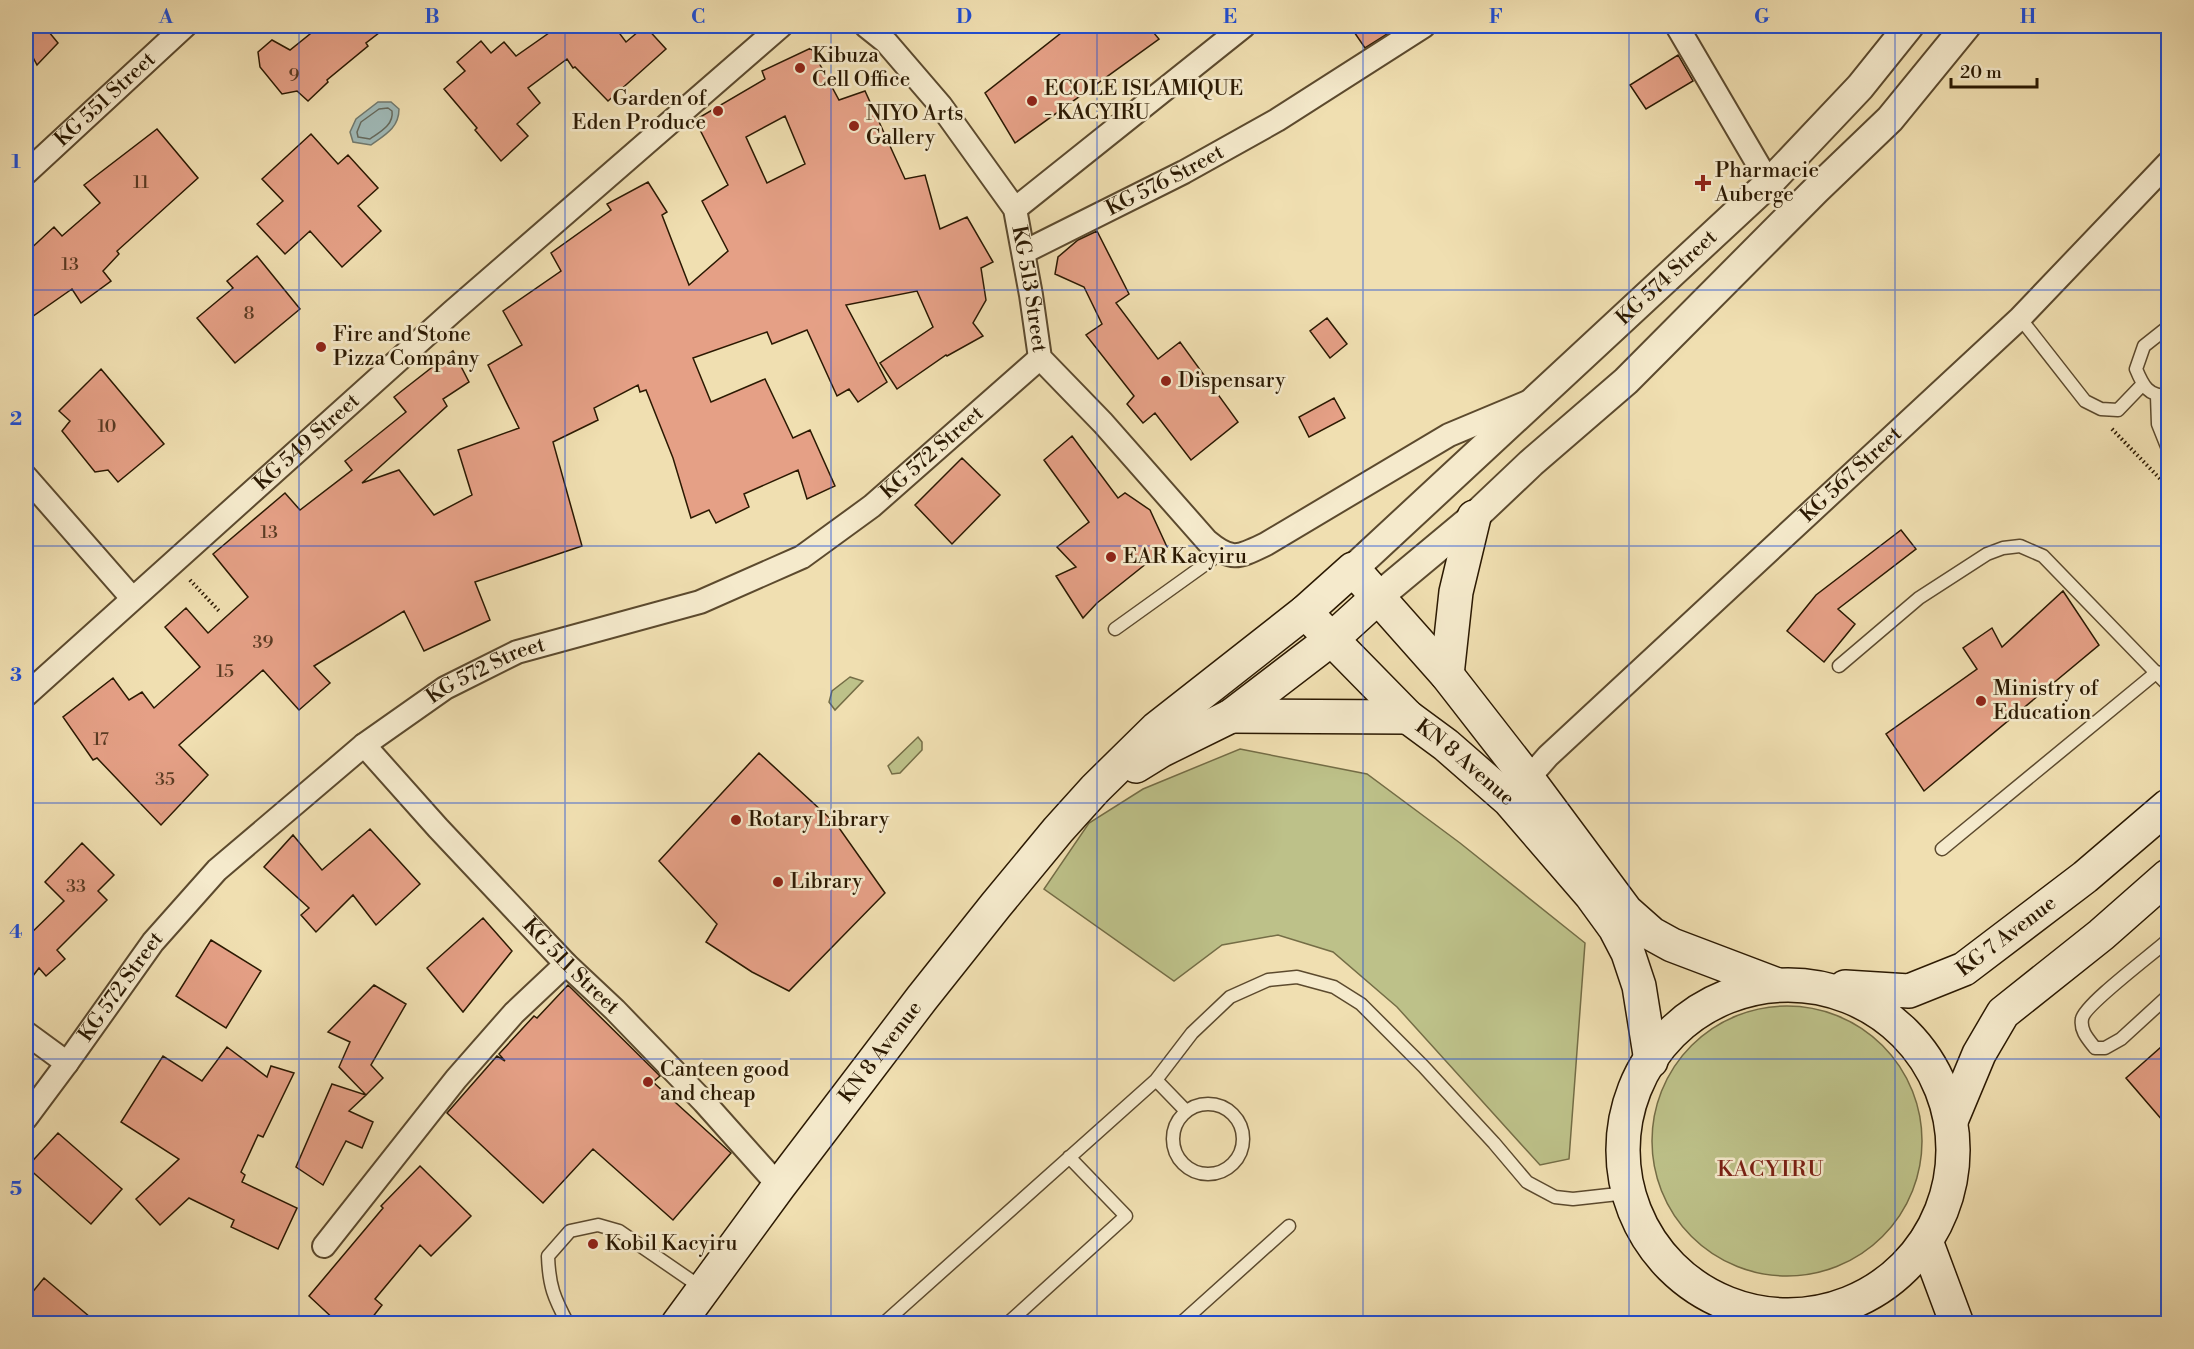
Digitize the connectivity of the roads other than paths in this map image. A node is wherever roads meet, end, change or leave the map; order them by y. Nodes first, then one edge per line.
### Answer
1 (185, 26) edge
2 (781, 26) edge
3 (866, 26) edge
4 (1244, 26) edge
5 (1424, 26) edge
6 (1677, 26) edge
7 (1909, 26) edge
8 (1966, 26) edge
9 (1860, 87) junction
10 (1890, 119) junction
11 (2169, 163) edge
12 (26, 173) edge
13 (1769, 183) junction
14 (1015, 209) junction
15 (1024, 252) junction
16 (2020, 318) junction
17 (2169, 327) edge
18 (1040, 358) junction
19 (2142, 385) junction
20 (1541, 396) junction
21 (2163, 396) edge
22 (2169, 449) edge
23 (26, 477) edge
24 (1474, 517) junction
25 (1214, 547) junction
26 (1353, 569) junction
27 (1378, 597) junction
28 (132, 598) junction
29 (1305, 612) junction
30 (1115, 629) dead end
31 (1333, 638) junction
32 (1839, 666) dead end
33 (2157, 672) junction
34 (1447, 675) junction
35 (2169, 685) edge
36 (26, 695) edge
37 (1231, 716) junction
38 (1408, 717) junction
39 (364, 745) junction
40 (1095, 789) junction
41 (1519, 789) junction
42 (2169, 806) edge
43 (1942, 849) dead end
44 (2169, 876) edge
45 (2169, 940) edge
46 (566, 964) junction
47 (1775, 984) junction
48 (1814, 985) junction
49 (2169, 996) edge
50 (26, 1033) edge
51 (1651, 1061) junction
52 (67, 1063) junction
53 (1156, 1080) junction
54 (1186, 1111) junction
55 (26, 1118) edge
56 (1951, 1121) junction
57 (1069, 1157) junction
58 (779, 1186) junction
59 (1627, 1193) junction
60 (1289, 1226) dead end
61 (1926, 1241) junction
62 (324, 1246) dead end
63 (704, 1289) junction
64 (1841, 1317) edge
65 (568, 1323) edge
66 (678, 1323) edge
67 (883, 1323) edge
68 (1007, 1323) edge
69 (1180, 1323) edge
70 (1957, 1323) edge

1 - 12 street, KG 551 Street
2 - 28 street, KG 549 Street
3 - 14 street, KG 513 Street
4 - 14 street
5 - 15 street, KG 576 Street
6 - 13 street
7 - 9 street, KG 574 Street
8 - 10 street
9 - 10 street
9 - 13 street, KG 574 Street
10 - 24 street
11 - 16 street, KG 567 Street
13 - 20 street, KG 574 Street
14 - 15 street, KG 513 Street
15 - 18 street, KG 513 Street
16 - 19 lane
16 - 41 street, KG 567 Street
17 - 19 lane
18 - 25 street, KG 513 Street
18 - 39 street, KG 572 Street
19 - 21 lane
20 - 25 street, KG 574 Street
20 - 26 street, KG 574 Street
21 - 22 lane
23 - 28 street
24 - 27 street
24 - 34 main road
25 - 30 lane
26 - 27 main road
26 - 29 main road
27 - 31 main road
27 - 34 main road
28 - 36 street, KG 549 Street
29 - 31 main road, KN 8 Avenue
29 - 40 main road, KN 8 Avenue
31 - 37 main road, KN 8 Avenue
31 - 38 main road, KN 8 Avenue
32 - 33 lane
33 - 35 lane
33 - 43 lane
34 - 41 main road
37 - 38 main road
37 - 40 main road, KN 8 Avenue
38 - 41 main road, KN 8 Avenue
39 - 46 street, KG 511 Street
39 - 52 street, KG 572 Street
40 - 58 main road, KN 8 Avenue
41 - 47 main road
41 - 51 main road, KN 8 Avenue
42 - 48 main road, KG 7 Avenue
44 - 56 main road
45 - 49 lane
46 - 58 street, KG 511 Street
46 - 62 street
47 - 48 main road, KG 7 Avenue
47 - 51 main road
48 - 56 main road
50 - 52 street
51 - 59 main road
52 - 55 street, KG 572 Street
53 - 54 lane
53 - 57 lane
53 - 59 lane
54 - 54 lane
56 - 61 main road
57 - 67 lane
57 - 68 lane
58 - 63 main road, KN 8 Avenue
59 - 64 main road
60 - 69 lane
61 - 64 main road
61 - 70 main road
63 - 65 lane
63 - 66 main road, KN 8 Avenue

